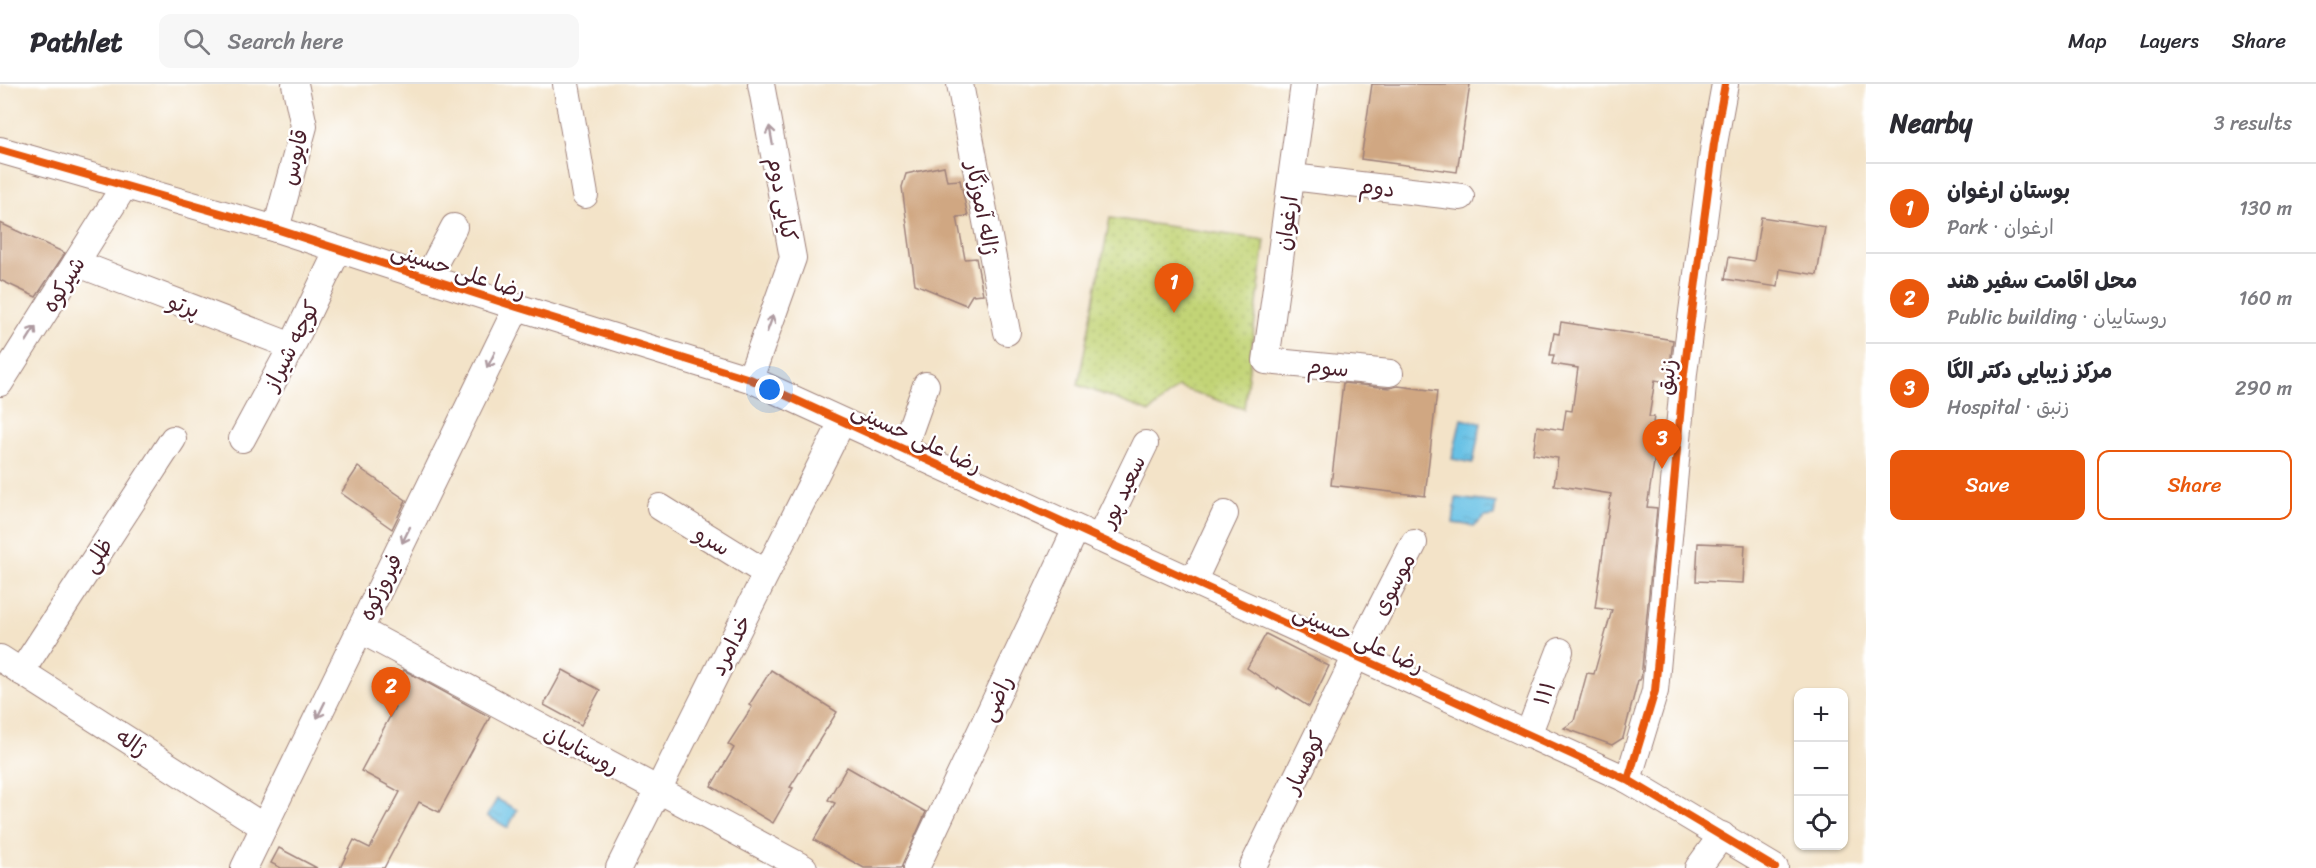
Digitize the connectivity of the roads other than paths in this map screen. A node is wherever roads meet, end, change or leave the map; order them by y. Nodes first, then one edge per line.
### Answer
1 (295, 84) edge
2 (566, 84) edge
3 (761, 84) edge
4 (960, 84) edge
5 (1304, 84) edge
6 (1725, 84) edge
7 (0, 150) edge
8 (1293, 177) junction
9 (126, 185) junction
10 (585, 195) dead end
11 (1461, 197) dead end
12 (454, 227) dead end
13 (276, 229) junction
14 (338, 250) junction
15 (76, 263) junction
16 (427, 278) junction
17 (517, 307) junction
18 (1007, 332) dead end
19 (292, 346) junction
20 (1266, 362) joint
21 (1390, 373) dead end
22 (750, 379) junction
23 (0, 383) edge
24 (926, 385) dead end
25 (842, 422) junction
26 (173, 439) dead end
27 (242, 439) dead end
28 (1145, 444) dead end
29 (903, 450) junction
30 (660, 507) dead end
31 (1224, 514) dead end
32 (1087, 534) junction
33 (1414, 543) dead end
34 (766, 573) junction
35 (1193, 582) junction
36 (360, 630) junction
37 (1560, 651) dead end
38 (1356, 656) junction
39 (0, 658) edge
40 (21, 672) junction
41 (1528, 735) junction
42 (1628, 780) junction
43 (658, 790) junction
44 (264, 827) junction
45 (1722, 835) junction
46 (244, 868) edge
47 (619, 868) edge
48 (804, 868) edge
49 (916, 868) edge
50 (1252, 868) edge
51 (1698, 868) edge
52 (1774, 868) edge

1 - 13 street, قایوس
2 - 10 street
22 -> 3 street, کیایی دوم
4 - 18 street, ژاله آموزگار
5 - 8 street, ارغوان
6 - 42 street, زنبق
7 - 9 street, رضا علی حسینی
8 - 11 street, دوم
8 - 20 street, ارغوان
9 - 13 street, رضا علی حسینی
9 - 15 street, شیرکوه
12 - 16 street
13 - 14 street, رضا علی حسینی
14 - 16 street, رضا علی حسینی
14 - 19 street, کوچه شیراز
15 - 19 street, پرتو
23 -> 15 street, شیرکوه
16 - 17 street, رضا علی حسینی
17 - 22 street, رضا علی حسینی
17 -> 36 street, فیروزکوه
19 - 27 street, کوچه شیراز
20 - 21 street, سوم
22 - 25 street, رضا علی حسینی
24 - 29 street
25 - 29 street, رضا علی حسینی
25 - 34 street, خدامرد
26 - 40 street, ظلی
28 - 32 street, سعید پور
29 - 32 street, رضا علی حسینی
30 - 34 street, سرو
31 - 35 street
32 - 35 street, رضا علی حسینی
32 - 49 street, راضی
33 - 38 street, موسوی
34 - 43 street, خدامرد
35 - 38 street, رضا علی حسینی
36 - 43 street, روستاییان
36 -> 44 street, فیروزکوه
37 - 41 street, ۱۱۱
38 - 41 street, رضا علی حسینی
38 - 50 street, کوهسار
39 - 40 street, ژاله
40 - 44 street, ژاله
41 - 42 street, رضا علی حسینی
42 - 45 street, رضا علی حسینی
43 - 47 street, خدامرد
43 - 48 street, روستاییان
44 - 46 street, فیروزکوه
45 - 51 street
45 - 52 street, رضا علی حسینی

